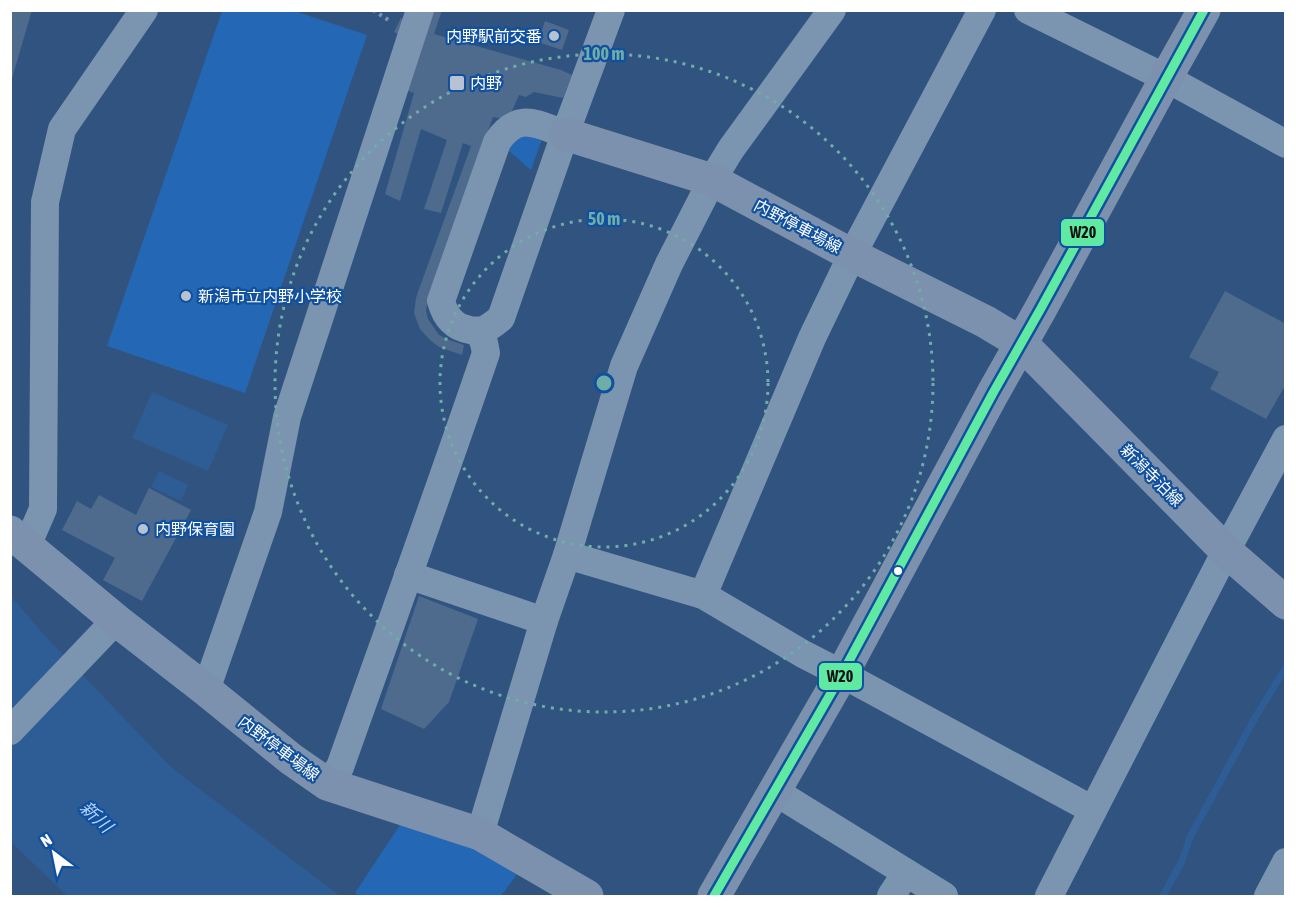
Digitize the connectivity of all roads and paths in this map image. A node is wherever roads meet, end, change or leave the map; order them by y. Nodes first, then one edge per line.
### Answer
1 (144, 10) edge
2 (373, 10) edge
3 (611, 10) edge
4 (832, 10) edge
5 (982, 10) edge
6 (1028, 10) edge
7 (1204, 10) edge
8 (408, 18) edge
9 (1166, 78) junction
10 (565, 134) junction
11 (1286, 144) edge
12 (712, 180) junction
13 (852, 255) junction
14 (479, 331) junction
15 (1021, 343) junction
16 (1286, 439) edge
17 (19, 539) edge
18 (1226, 551) junction
19 (567, 555) junction
20 (408, 575) junction
21 (703, 596) junction
22 (1286, 603) edge
23 (116, 620) junction
24 (544, 621) junction
25 (842, 674) junction
26 (206, 690) junction
27 (10, 731) edge
28 (327, 784) junction
29 (774, 791) junction
30 (1093, 810) junction
31 (480, 834) junction
32 (1286, 862) edge
33 (906, 873) junction
34 (587, 897) edge
35 (714, 897) edge
36 (891, 897) edge
37 (944, 897) edge
38 (1048, 897) edge
39 (1269, 897) edge

1 - 17 street
2 - 8 path
3 - 10 street
4 - 12 street
5 - 13 street
6 - 9 street
7 - 9 main road
8 - 26 street
9 - 11 street
9 - 15 main road
10 - 12 main road, 内野停車場線
10 - 14 street
10 - 14 street
12 - 13 main road, 内野停車場線
12 - 19 street
13 - 15 main road, 内野停車場線
13 - 21 street
14 - 20 street
15 - 18 main road, 新潟寺泊線
15 - 25 main road
16 - 18 street
17 - 23 main road, 内野停車場線
18 - 22 main road, 新潟寺泊線
18 - 30 street
19 - 21 street
19 - 24 street
20 - 24 street
20 - 28 street
21 - 25 street
23 - 26 main road, 内野停車場線
23 - 27 street
24 - 31 street
25 - 29 main road
25 - 30 street
26 - 28 main road, 内野停車場線
28 - 31 main road, 内野停車場線
29 - 33 street
29 - 35 main road
30 - 38 street
31 - 34 main road, 内野停車場線
32 - 39 street
33 - 36 street
33 - 37 street

